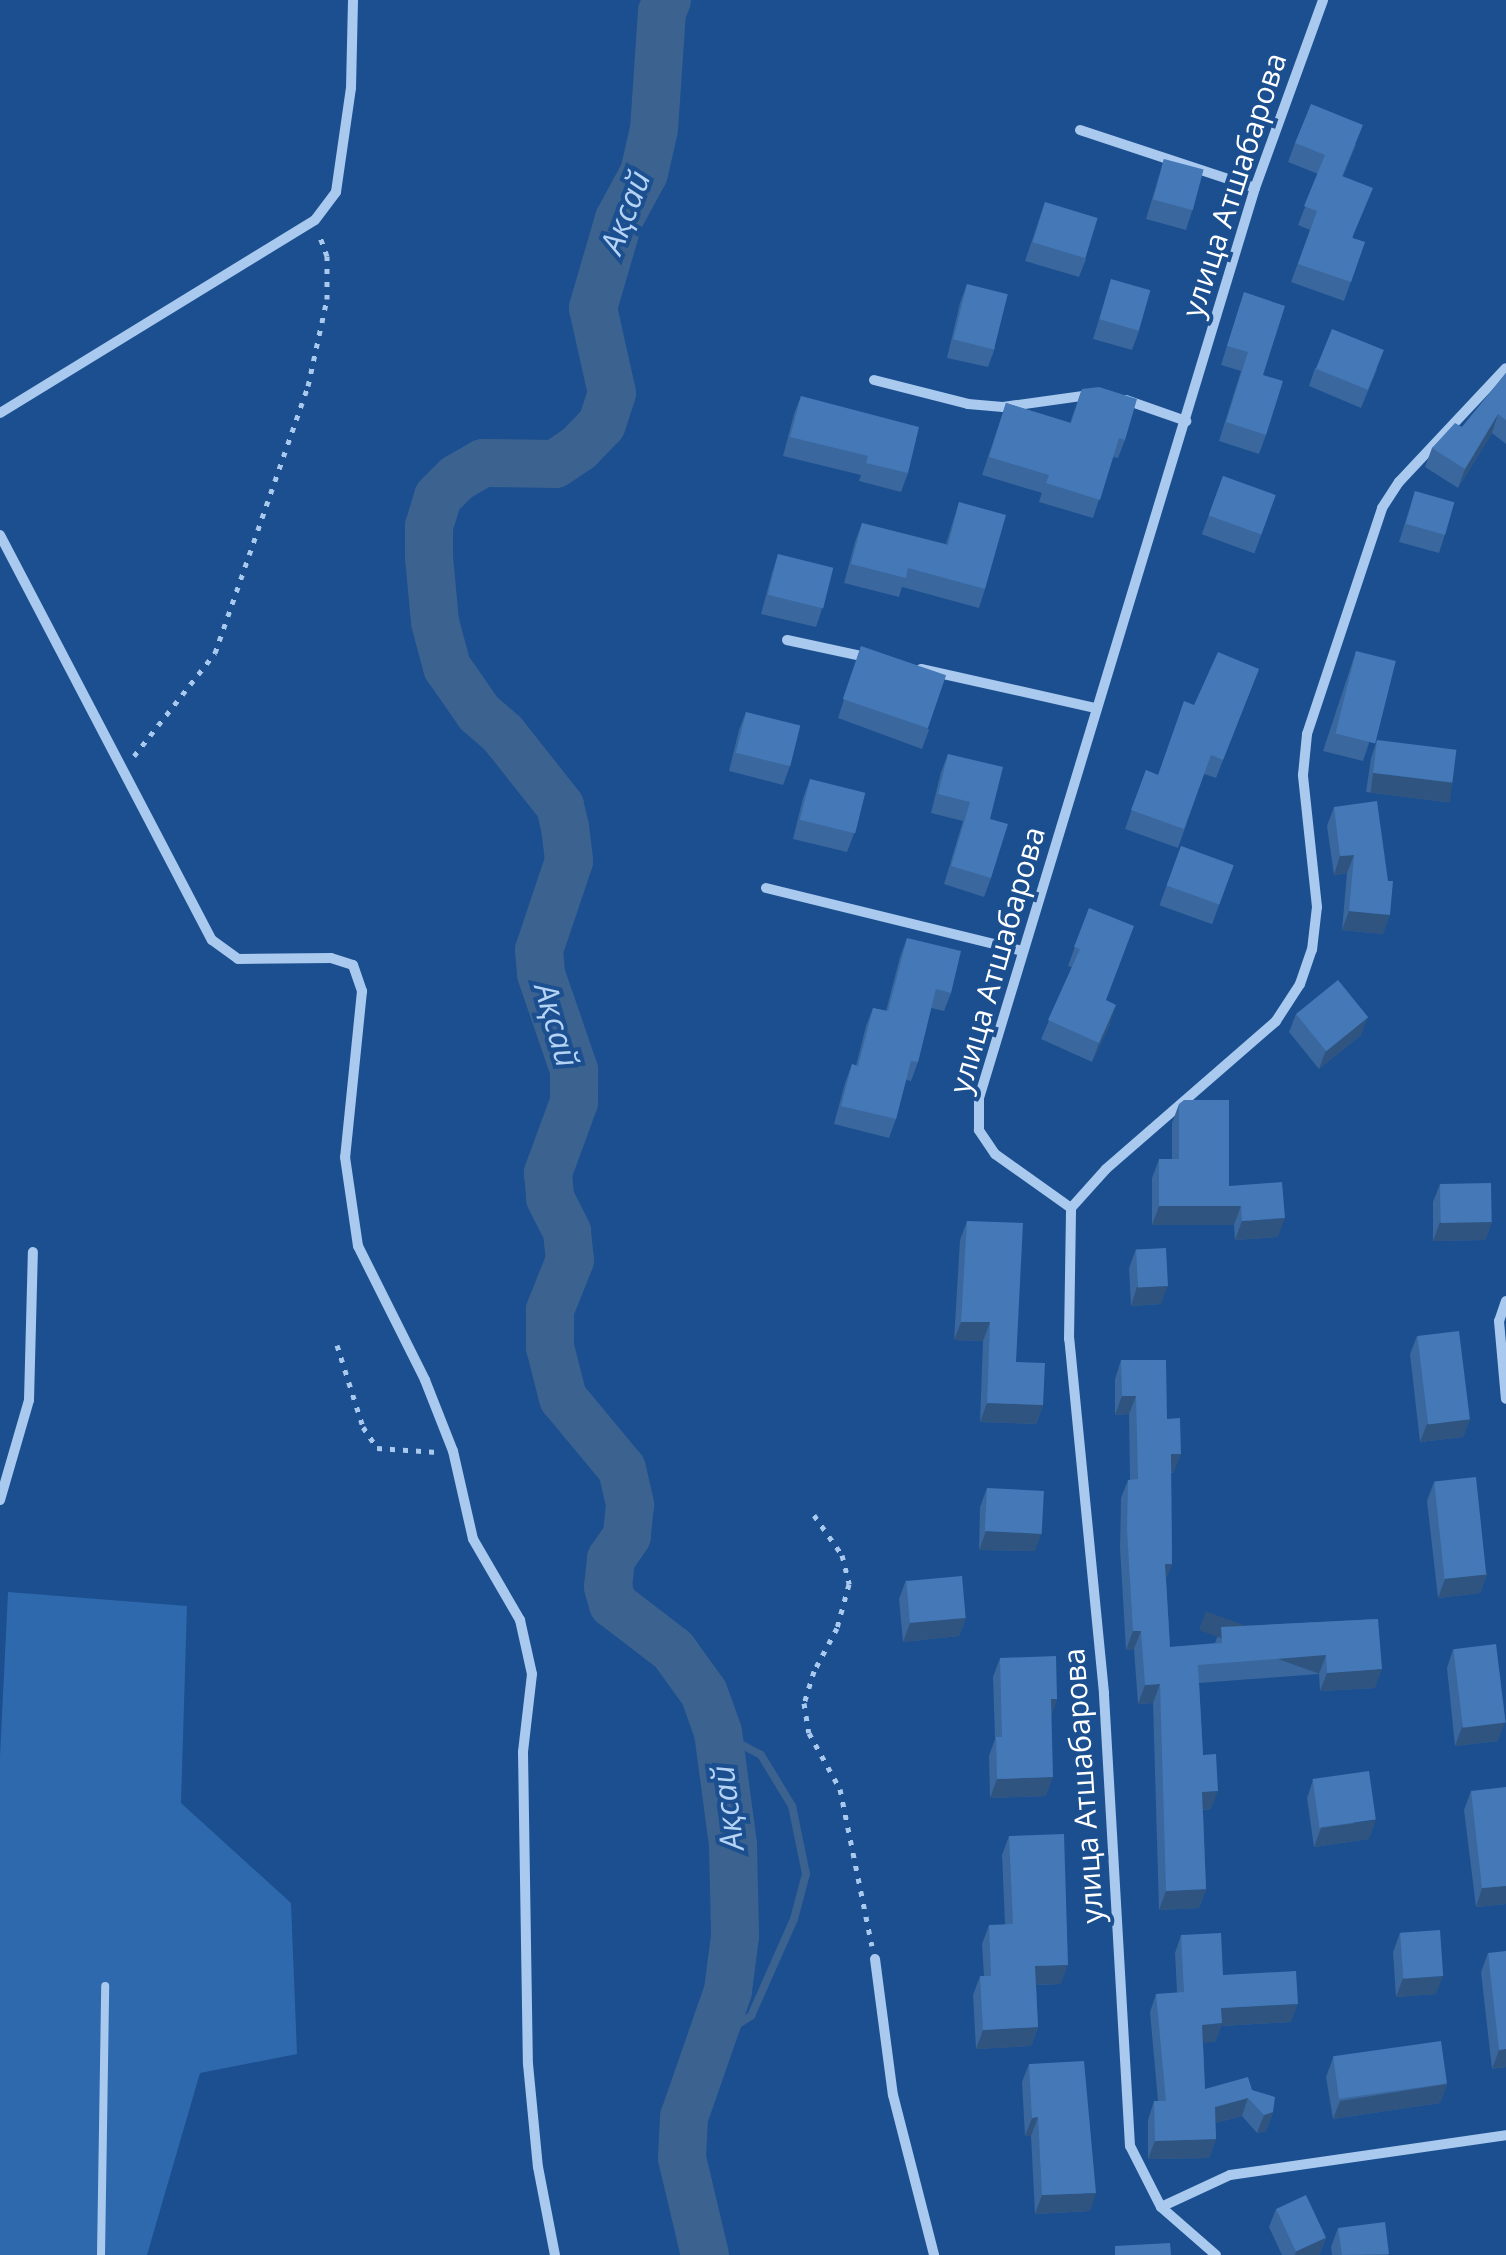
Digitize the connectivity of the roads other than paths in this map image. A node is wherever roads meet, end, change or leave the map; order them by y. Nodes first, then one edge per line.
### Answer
1 (353, 0) edge
2 (1323, 0) edge
3 (1080, 130) dead end
4 (1255, 188) junction
5 (1506, 368) edge
6 (874, 380) dead end
7 (1099, 395) edge
8 (1113, 395) edge
9 (0, 413) edge
10 (1186, 420) junction
11 (0, 534) edge
12 (786, 640) dead end
13 (883, 661) edge
14 (902, 665) edge
15 (1096, 708) junction
16 (766, 888) dead end
17 (1022, 951) junction
18 (1071, 1208) junction
19 (33, 1252) dead end
20 (1506, 1302) edge
21 (1506, 1399) edge
22 (0, 1500) edge
23 (874, 1958) road end
24 (106, 1986) dead end
25 (1506, 2136) edge
26 (1161, 2207) junction
27 (101, 2255) edge
28 (554, 2255) edge
29 (934, 2255) edge
30 (1216, 2255) edge

1 - 9 street
2 - 4 street, улица Атшабарова
3 - 4 street
4 - 10 street, улица Атшабарова
5 - 18 street
6 - 7 street
8 - 10 street
10 - 15 street, улица Атшабарова
11 - 28 street
12 - 13 street
14 - 15 street
15 - 17 street, улица Атшабарова
16 - 17 street
17 - 18 street, улица Атшабарова
18 - 26 street, улица Атшабарова
19 - 22 street
20 - 21 street
23 - 29 street
24 - 27 lane
25 - 26 street
26 - 30 street, улица Атшабарова

